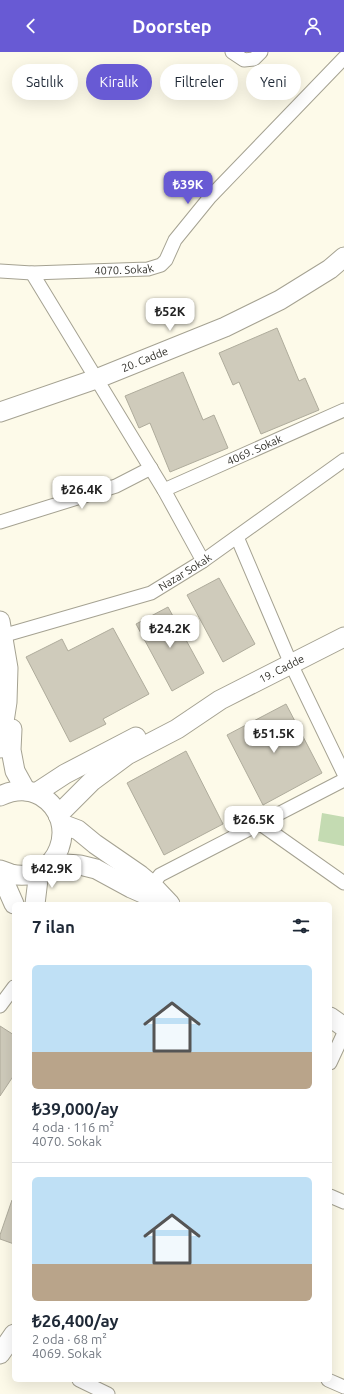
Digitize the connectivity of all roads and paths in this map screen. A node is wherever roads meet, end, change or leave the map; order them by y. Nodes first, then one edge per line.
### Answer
1 (232, 52) edge
2 (261, 52) edge
3 (344, 58) edge
4 (344, 257) edge
5 (0, 271) edge
6 (32, 273) junction
7 (96, 379) junction
8 (344, 410) edge
9 (0, 412) edge
10 (344, 460) edge
11 (151, 468) junction
12 (164, 490) junction
13 (0, 522) edge
14 (237, 537) junction
15 (203, 561) junction
16 (1, 628) edge
17 (344, 637) edge
18 (291, 664) junction
19 (220, 700) junction
20 (7, 702) junction
21 (0, 748) edge
22 (344, 774) edge
23 (344, 780) edge
24 (31, 792) junction
25 (0, 796) edge
26 (60, 820) junction
27 (259, 823) junction
28 (45, 867) junction
29 (1, 878) edge
30 (344, 883) edge
31 (152, 885) junction
32 (13, 902) edge
33 (36, 902) edge
34 (164, 902) edge
35 (167, 902) edge
36 (12, 990) edge
37 (0, 1006) edge
38 (332, 1018) edge
39 (344, 1027) edge
40 (344, 1033) edge
41 (332, 1059) edge
42 (332, 1197) edge
43 (344, 1202) edge
44 (82, 1382) edge
45 (332, 1382) edge
46 (344, 1387) edge
47 (108, 1394) edge

1 - 2 street
3 - 6 street, 4070. Sokak
4 - 7 street, 20. Cadde
5 - 6 street, 4070. Sokak
6 - 7 street
7 - 9 street, 20. Cadde
7 - 11 street
8 - 12 street, 4069. Sokak
10 - 14 street, Nazar Sokak
11 - 12 street
11 - 13 street
12 - 15 street
14 - 15 street, Nazar Sokak
14 - 18 street
15 - 16 street, Nazar Sokak
16 - 20 street
17 - 18 street, 19. Cadde
18 - 19 street, 19. Cadde
18 - 22 street
19 - 24 street
19 - 26 street
20 - 21 street
20 - 24 street
23 - 27 street
24 - 25 street
24 - 26 street
26 - 28 street
26 - 31 street
27 - 30 street
27 - 31 street
28 - 29 street
28 - 33 street
28 - 34 street
29 - 32 street
31 - 35 street
36 - 37 street
38 - 39 street
40 - 41 street
42 - 43 street
44 - 47 street
45 - 46 street

